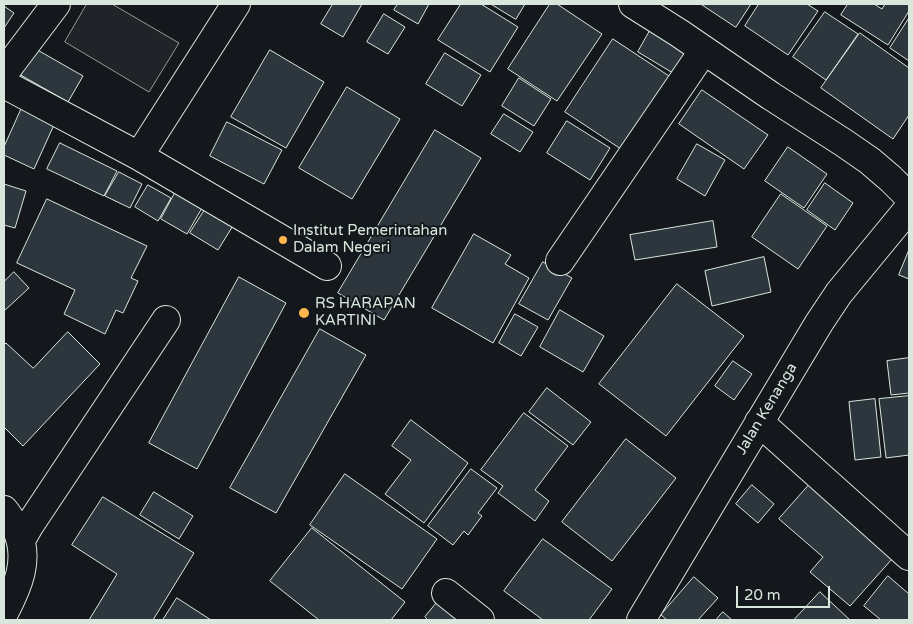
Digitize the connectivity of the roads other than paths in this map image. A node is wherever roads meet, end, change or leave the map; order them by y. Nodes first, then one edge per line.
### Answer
1 (56, 4) edge
2 (236, 4) edge
3 (633, 4) edge
4 (704, 50) junction
5 (4, 73) edge
6 (4, 84) edge
7 (139, 156) junction
8 (909, 197) edge
9 (909, 208) edge
10 (560, 262) dead end
11 (327, 266) dead end
12 (166, 320) dead end
13 (759, 422) junction
14 (4, 510) edge
15 (21, 540) junction
16 (909, 556) edge
17 (446, 593) dead end
18 (4, 613) edge
19 (480, 620) edge
20 (641, 620) edge

1 - 5 street
2 - 7 street
3 - 4 street
4 - 8 street
4 - 10 street
6 - 7 street
7 - 11 street
9 - 13 street, Jalan Kenanga
12 - 15 street
13 - 16 street
13 - 20 street, Jalan Kenanga
14 - 15 street
15 - 18 street
17 - 19 street

